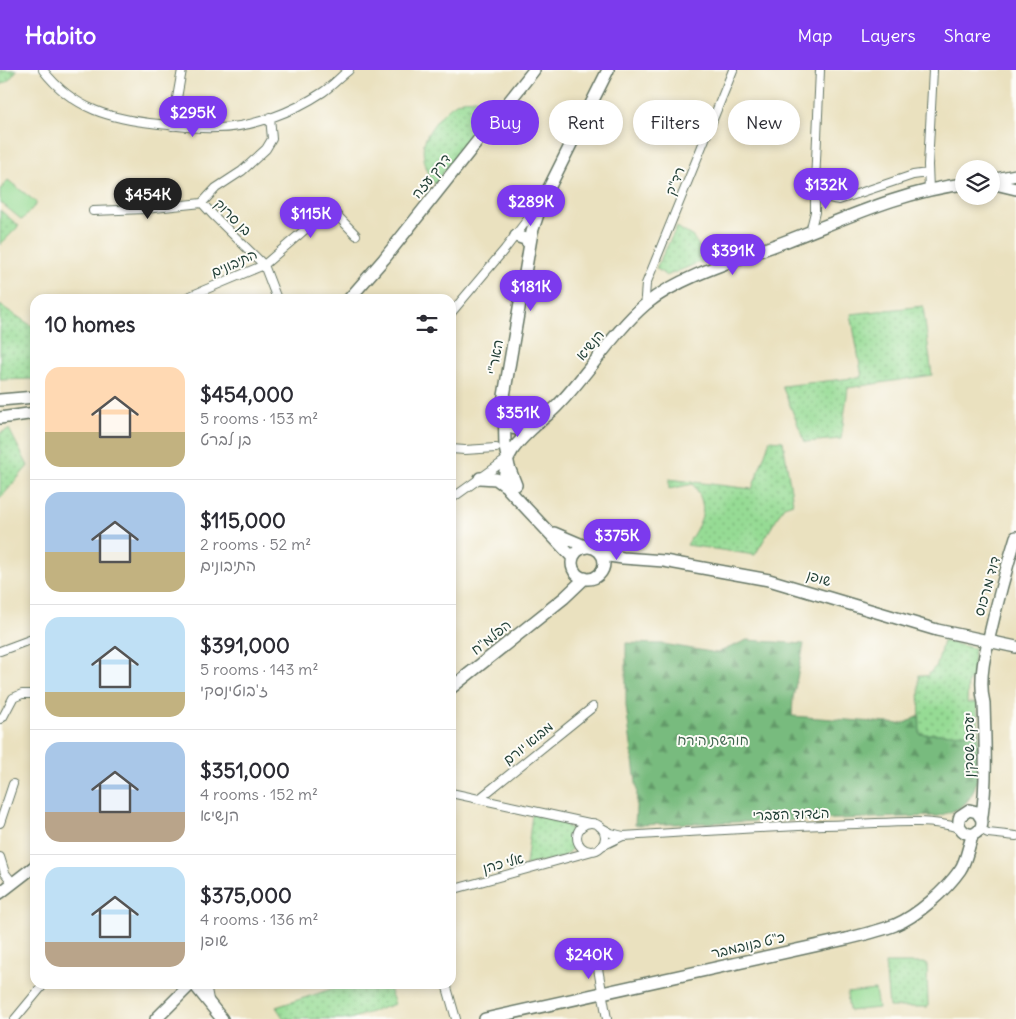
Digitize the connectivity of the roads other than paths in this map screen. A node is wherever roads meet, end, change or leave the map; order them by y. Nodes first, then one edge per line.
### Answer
1 (43, 70) edge
2 (182, 70) edge
3 (349, 70) edge
4 (534, 70) edge
5 (608, 70) edge
6 (733, 70) edge
7 (820, 70) edge
8 (933, 70) edge
9 (270, 117) junction
10 (172, 126) junction
11 (928, 173) junction
12 (1016, 175) edge
13 (1000, 179) edge
14 (815, 183) junction
15 (1000, 185) edge
16 (955, 186) edge
17 (1016, 189) edge
18 (929, 190) junction
19 (202, 202) junction
20 (542, 202) junction
21 (93, 211) dead end
22 (810, 232) junction
23 (356, 235) dead end
24 (516, 236) junction
25 (529, 244) junction
26 (264, 265) junction
27 (195, 294) edge
28 (275, 294) edge
29 (353, 294) edge
30 (647, 304) junction
31 (456, 307) edge
32 (30, 397) edge
33 (1, 399) edge
34 (557, 406) junction
35 (30, 414) edge
36 (0, 418) edge
37 (504, 420) junction
38 (534, 427) junction
39 (496, 448) dead end
40 (456, 449) edge
41 (520, 450) junction
42 (507, 459) junction
43 (480, 478) junction
44 (512, 487) junction
45 (456, 495) edge
46 (547, 530) junction
47 (1016, 538) edge
48 (587, 547) junction
49 (602, 554) junction
50 (573, 558) junction
51 (638, 559) junction
52 (603, 569) junction
53 (575, 571) junction
54 (585, 578) junction
55 (550, 608) junction
56 (30, 640) edge
57 (988, 642) junction
58 (1016, 648) edge
59 (0, 651) edge
60 (456, 684) edge
61 (30, 694) edge
62 (593, 707) dead end
63 (0, 720) edge
64 (13, 784) dead end
65 (984, 787) junction
66 (456, 794) edge
67 (479, 799) junction
68 (969, 810) junction
69 (560, 817) junction
70 (589, 823) junction
71 (0, 824) edge
72 (600, 826) junction
73 (978, 827) junction
74 (959, 828) junction
75 (623, 836) junction
76 (1016, 836) edge
77 (578, 841) junction
78 (598, 849) junction
79 (0, 856) edge
80 (561, 860) junction
81 (30, 869) edge
82 (12, 882) junction
83 (456, 889) edge
84 (0, 893) edge
85 (597, 964) dead end
86 (40, 989) edge
87 (188, 989) edge
88 (197, 989) edge
89 (206, 989) edge
90 (447, 989) edge
91 (603, 993) junction
92 (211, 1006) junction
93 (15, 1019) edge
94 (156, 1019) edge
95 (222, 1019) edge
96 (456, 1019) edge
97 (485, 1019) edge
98 (607, 1019) edge

1 - 10 street
2 - 10 street
3 - 9 street
4 - 29 street, דרך עזה
5 - 20 street, האר"י
6 - 30 street, רד"ק
7 - 14 street
8 - 11 street
9 - 10 street
9 - 19 street
11 - 14 street
11 - 18 street
12 - 13 street
14 - 22 street
15 - 17 street
16 - 18 street, הנשיא
18 - 22 street, הנשיא
19 - 21 street
19 - 26 street, בן סרוק
20 - 24 street
20 - 25 street, האר"י
22 - 30 street, הנשיא
23 - 26 street, התיבונים
24 - 25 street
24 - 31 street
25 - 37 street, האר"י
26 - 27 street, התיבונים
26 - 28 street, בן סרוק
30 - 34 street, הנשיא
32 - 33 street
34 - 38 street, הנשיא
34 - 41 street, הנשיא
35 - 36 street
37 - 38 street
37 - 42 street, האר"י
38 - 42 street, הנשיא
39 - 40 street
41 - 42 street, הנשיא
41 - 44 street
42 - 43 street
42 - 44 street, האר"י
43 - 44 street
43 - 45 street
44 - 46 street
46 - 48 street
46 - 50 street
47 - 57 street, דוד מרכוס
48 - 49 street
48 - 50 street
49 - 51 street, שופן
49 - 52 street
50 - 53 street
51 - 52 street, שופן
51 - 57 street, שופן
52 - 54 street
53 - 54 street
53 - 55 street, הפלמ"ח
54 - 55 street, הפלמ"ח
55 - 60 street, הפלמ"ח
56 - 59 street
57 - 58 street, שופן
57 - 65 street, יעקב שסקין
61 - 63 street
62 - 67 street, מבוא יורם
64 - 71 street
65 - 68 street, יעקב שסקין
65 - 73 street, יעקב שסקין
66 - 67 street
67 - 69 street
68 - 73 street
68 - 74 street
69 - 70 street
69 - 77 street
70 - 72 street
70 - 77 street
72 - 75 street, הגדוד העברי
72 - 78 street
73 - 74 street
73 - 76 street
73 - 91 street, כ"ט בנובמבר
74 - 75 street, הגדוד העברי
75 - 78 street, הגדוד העברי
77 - 78 street
77 - 80 street, אלי כהן
78 - 80 street, אלי כהן
79 - 82 street
80 - 83 street, אלי כהן
81 - 82 street
82 - 84 street
85 - 91 street
86 - 93 street
87 - 94 street
88 - 92 street
89 - 92 street
90 - 96 street
91 - 97 street, כ"ט בנובמבר
91 - 98 street
92 - 95 street

